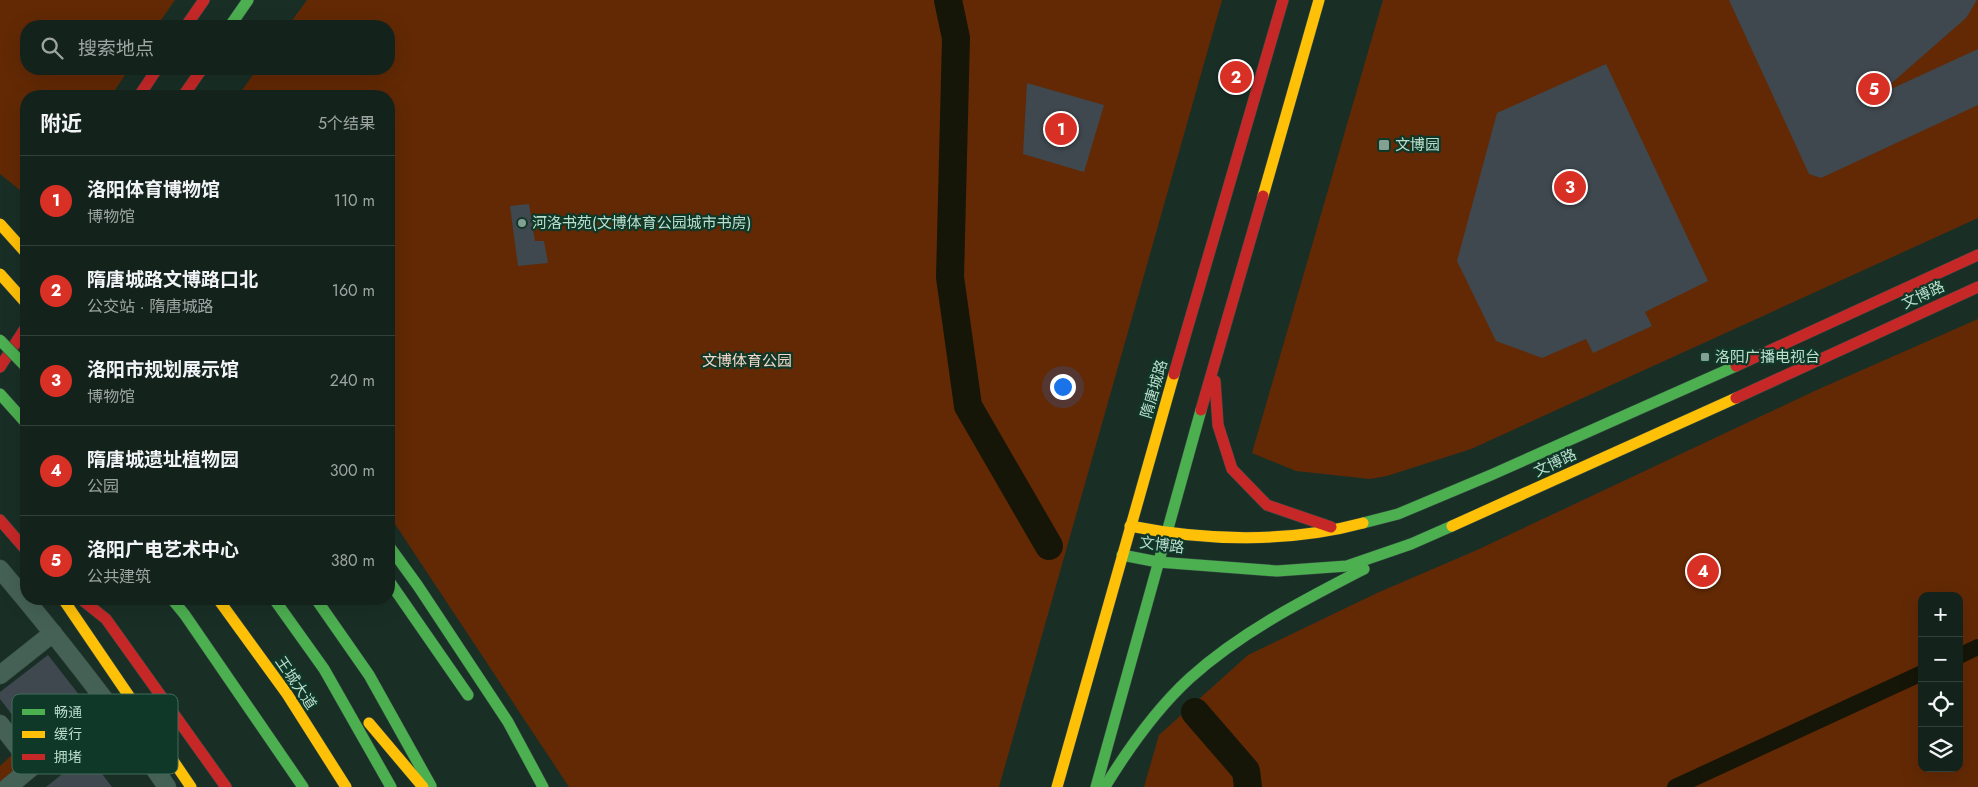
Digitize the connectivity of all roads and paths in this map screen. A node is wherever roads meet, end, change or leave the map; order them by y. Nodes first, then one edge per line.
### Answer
1 (204, 0) edge
2 (248, 0) edge
3 (1282, 0) edge
4 (1320, 0) edge
5 (190, 20) edge
6 (234, 20) edge
7 (154, 75) edge
8 (198, 75) edge
9 (143, 90) edge
10 (187, 90) edge
11 (0, 224) edge
12 (20, 246) edge
13 (20, 254) edge
14 (1978, 255) edge
15 (9, 268) edge
16 (0, 284) edge
17 (1978, 287) edge
18 (20, 290) edge
19 (20, 337) edge
20 (0, 340) edge
21 (20, 361) edge
22 (1214, 365) junction
23 (0, 367) edge
24 (0, 394) edge
25 (20, 416) edge
26 (0, 520) edge
27 (1130, 526) junction
28 (1338, 530) junction
29 (1166, 533) junction
30 (20, 543) edge
31 (1411, 544) junction
32 (395, 554) edge
33 (1122, 555) junction
34 (1158, 562) junction
35 (0, 569) edge
36 (395, 590) edge
37 (20, 593) edge
38 (30, 605) edge
39 (67, 605) edge
40 (88, 605) edge
41 (177, 605) edge
42 (222, 605) edge
43 (278, 605) edge
44 (320, 605) edge
45 (53, 633) junction
46 (324, 669) junction
47 (0, 675) edge
48 (99, 694) edge
49 (128, 694) edge
50 (160, 694) edge
51 (287, 694) junction
52 (473, 702) dead end
53 (178, 720) edge
54 (0, 724) edge
55 (12, 739) edge
56 (311, 753) dead end
57 (178, 768) edge
58 (23, 774) edge
59 (158, 774) edge
60 (8, 787) edge
61 (167, 787) edge
62 (191, 787) edge
63 (226, 787) edge
64 (303, 787) edge
65 (346, 787) edge
66 (391, 787) edge
67 (423, 787) edge
68 (432, 787) edge
69 (543, 787) edge
70 (1057, 787) edge
71 (1096, 787) edge
72 (1105, 787) edge

1 - 5 main road
2 - 6 main road
3 - 27 main road, 隋唐城路
4 - 22 main road
7 - 9 main road
8 - 10 main road
11 - 12 main road, bridge
13 - 15 main road
14 - 28 main road, 文博路
15 - 16 main road
15 - 18 main road, bridge
17 - 31 main road, 文博路
19 - 23 main road
20 - 21 main road, bridge
22 - 28 main road
22 - 29 main road
24 - 25 main road
26 - 30 main road
27 - 29 main road, 文博路
27 - 33 main road, 隋唐城路
28 - 29 main road, 文博路
29 - 34 main road
31 - 34 main road, 文博路
31 - 72 main road
32 - 69 main road
33 - 34 main road, 文博路
33 - 70 main road, 隋唐城路
34 - 71 main road
35 - 37 street
36 - 52 main road
38 - 45 street
39 - 49 main road
40 - 50 main road
41 - 64 main road
42 - 51 main road, 王城大道
43 - 46 main road, 王城大道
44 - 68 main road
45 - 47 street
45 - 48 street
46 - 66 main road, 王城大道
46 - 67 main road
51 - 56 main road
51 - 65 main road, 王城大道
53 - 63 main road
54 - 55 street
57 - 62 main road
58 - 60 street
59 - 61 street

